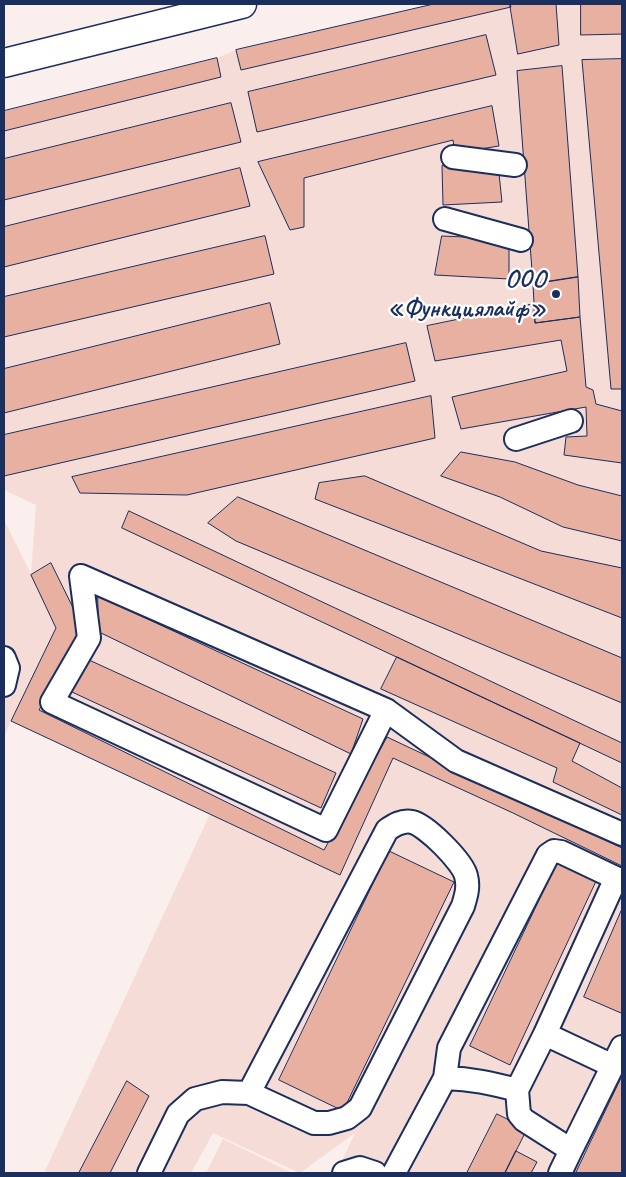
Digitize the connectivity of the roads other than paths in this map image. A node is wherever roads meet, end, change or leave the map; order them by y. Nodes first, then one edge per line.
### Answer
1 (242, 4) edge
2 (4, 63) edge
3 (453, 157) dead end
4 (514, 165) dead end
5 (444, 219) dead end
6 (521, 240) dead end
7 (572, 420) dead end
8 (516, 440) dead end
9 (4, 658) edge
10 (4, 685) edge
11 (386, 710) junction
12 (622, 834) edge
13 (619, 880) edge
14 (546, 1034) junction
15 (617, 1057) edge
16 (445, 1078) junction
17 (517, 1090) junction
18 (249, 1093) junction
19 (572, 1150) junction
20 (149, 1173) edge
21 (344, 1173) edge
22 (375, 1173) edge
23 (394, 1173) edge
24 (560, 1173) edge

1 - 2 main road
3 - 4 lane
5 - 6 lane
7 - 8 lane
9 - 10 lane
11 - 11 lane
11 - 12 lane
13 - 14 lane
13 - 16 lane
14 - 15 lane
14 - 17 lane
15 - 19 lane
16 - 17 lane
16 - 23 lane
17 - 19 lane
18 - 18 lane
18 - 20 lane
19 - 24 lane
21 - 22 lane

